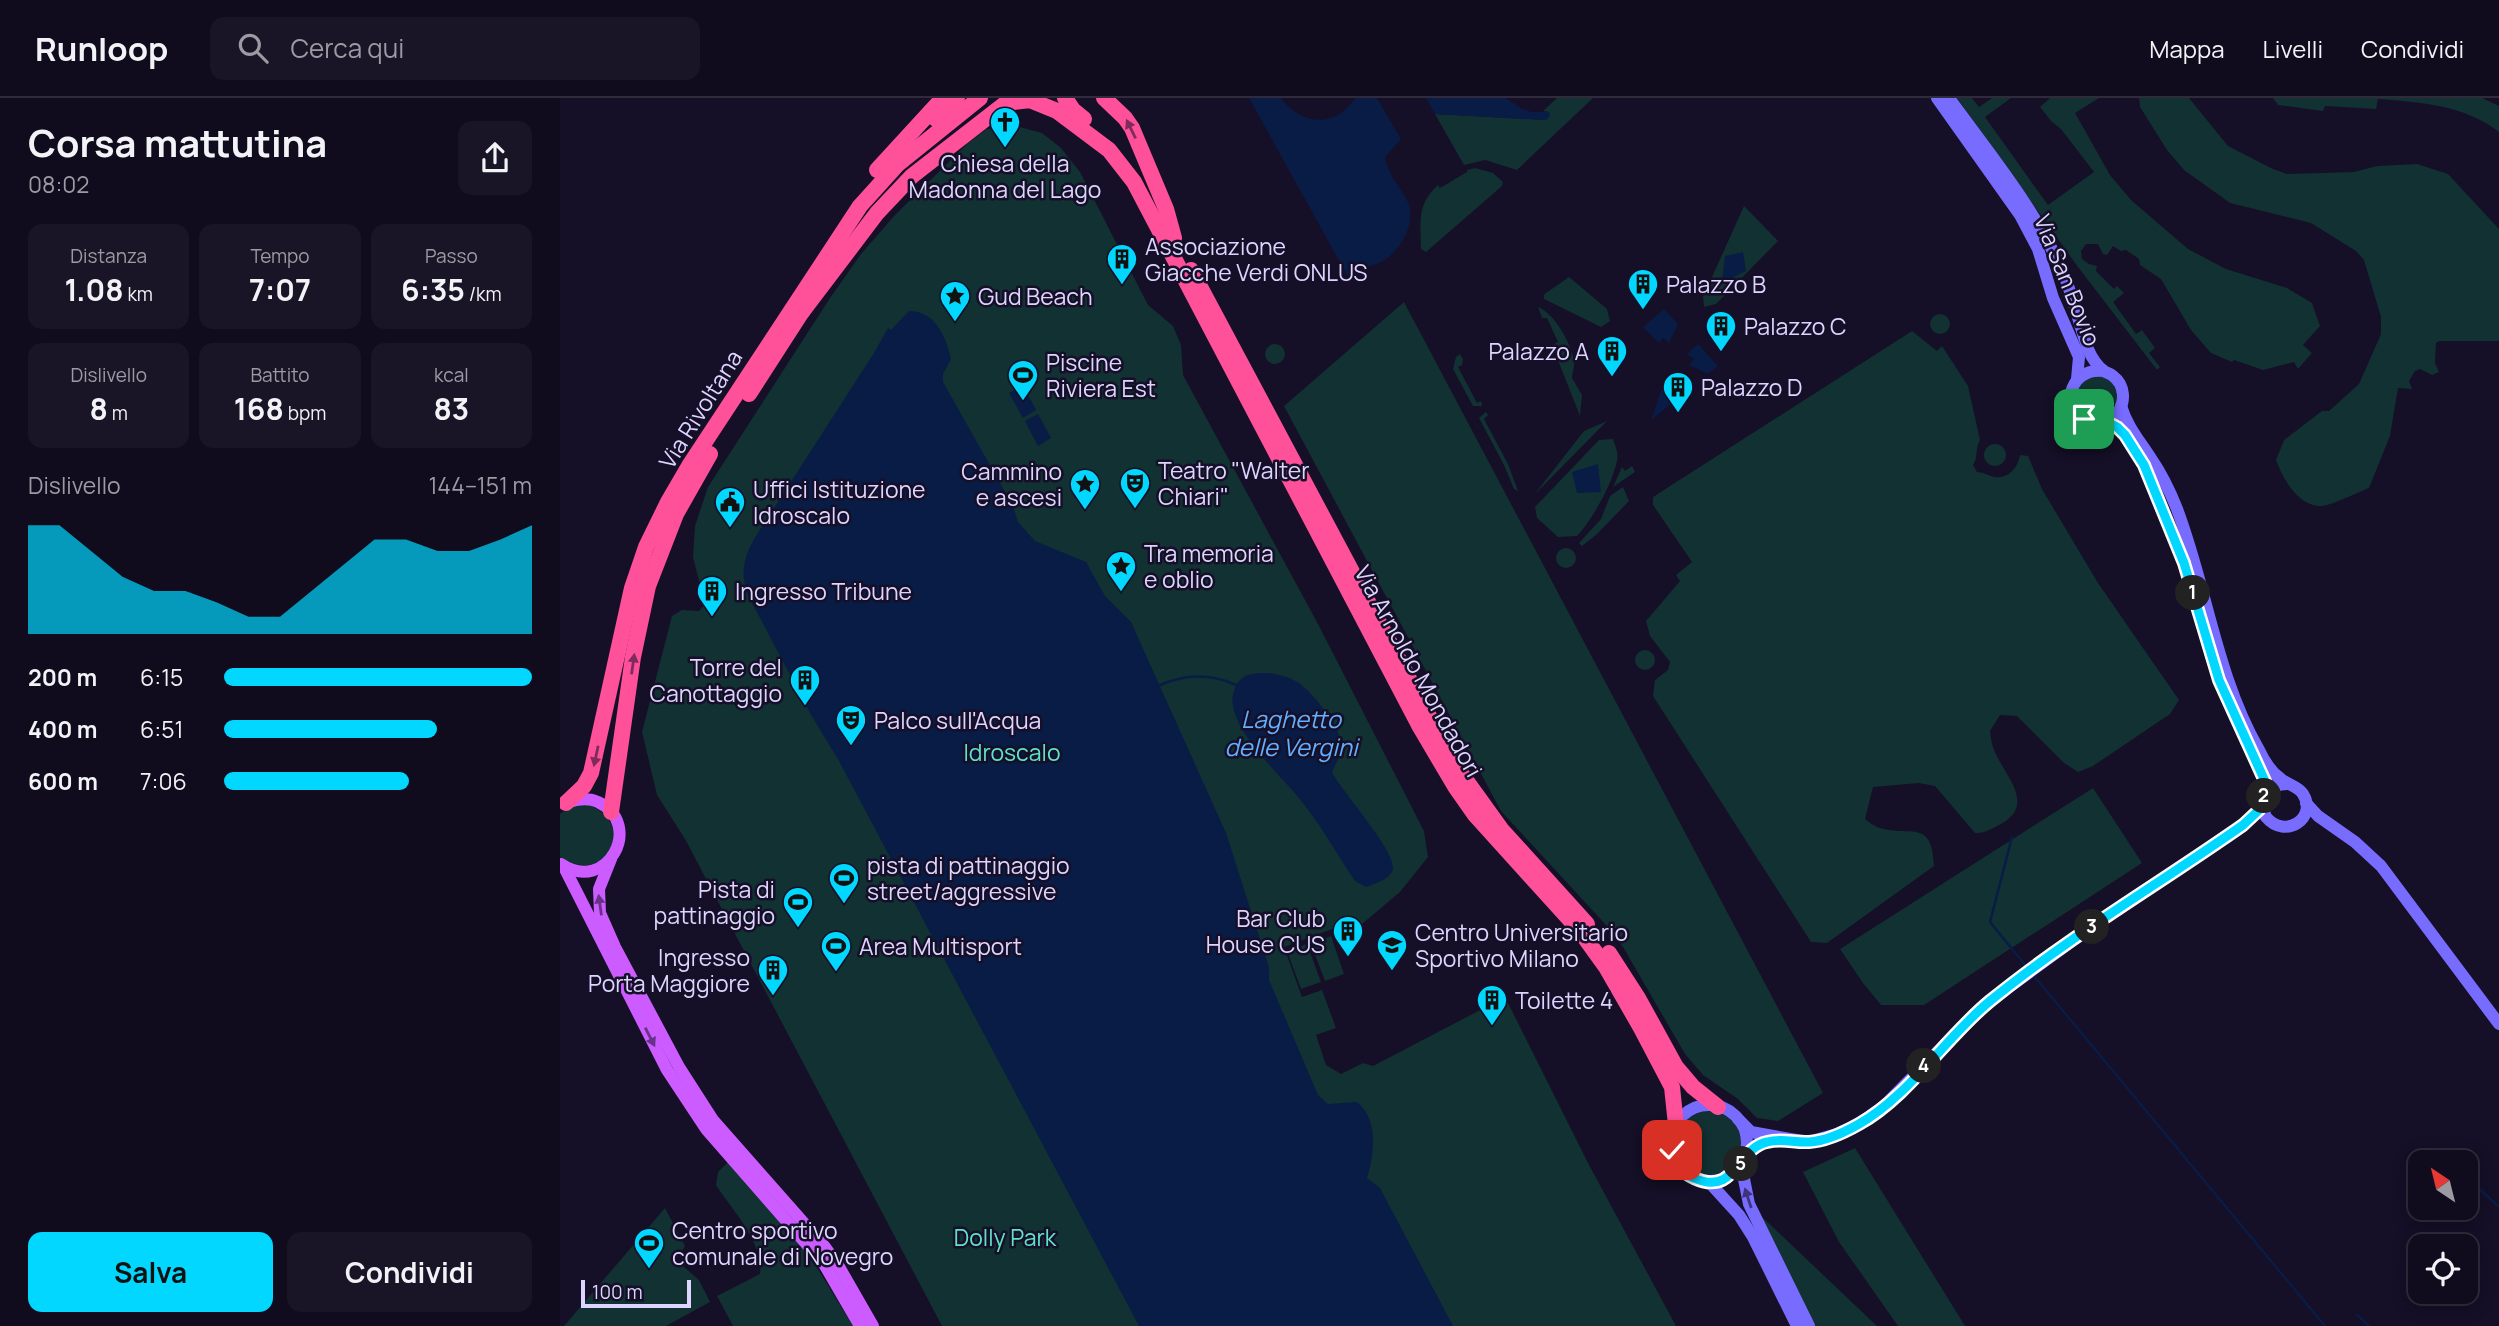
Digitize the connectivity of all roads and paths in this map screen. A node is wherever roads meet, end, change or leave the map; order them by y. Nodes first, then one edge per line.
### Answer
1 (943, 98) edge
2 (957, 98) edge
3 (980, 98) edge
4 (997, 98) edge
5 (1065, 98) edge
6 (1937, 98) edge
7 (1950, 98) edge
8 (1109, 102) edge
9 (883, 163) junction
10 (1174, 238) junction
11 (802, 312) junction
12 (2104, 371) junction
13 (2077, 379) junction
14 (2121, 406) junction
15 (2105, 421) junction
16 (646, 547) junction
17 (2287, 784) junction
18 (2269, 790) junction
19 (2306, 803) junction
20 (563, 805) edge
21 (2263, 805) junction
22 (611, 812) junction
23 (2268, 820) junction
24 (2298, 822) junction
25 (2326, 824) junction
26 (2243, 825) junction
27 (611, 859) junction
28 (562, 865) edge
29 (2499, 1024) edge
30 (1718, 1107) junction
31 (1738, 1119) junction
32 (1676, 1125) junction
33 (1783, 1139) junction
34 (1743, 1160) junction
35 (1709, 1181) junction
36 (860, 1326) edge
37 (873, 1326) edge
38 (1797, 1326) edge
39 (1809, 1326) edge

1 - 9 highway
2 - 9 highway
3 - 16 highway, Via Rivoltana
4 - 11 highway, Via Rivoltana
5 - 10 highway
6 - 13 main road, Via San Bovio
7 - 12 main road, Via San Bovio
10 -> 8 highway
9 - 16 highway
10 - 30 highway, Via Arnoldo Mondadori
22 -> 11 highway, Via Rivoltana
11 - 32 highway, Via Arnoldo Mondadori
12 - 13 main road, Via San Bovio
12 - 14 main road, Via San Bovio
13 - 15 main road, Via San Bovio
14 - 15 main road
14 - 17 main road, Via San Bovio
15 - 18 main road, Via San Bovio
16 -> 20 highway, Via Rivoltana
17 - 18 main road
17 - 19 main road, Via San Bovio
18 - 21 main road
19 - 24 main road
19 - 25 main road, Via San Bovio
20 - 22 main road, Via Rivoltana
21 - 23 main road
21 - 26 main road
22 - 27 main road, Via Rivoltana
23 - 24 main road
23 - 26 main road
24 - 25 main road
25 - 29 main road
26 - 33 main road
27 - 28 main road
37 -> 27 main road, Via Rivoltana
28 -> 36 main road
30 - 31 main road
30 - 32 main road
31 - 33 main road
31 - 34 main road
32 - 35 main road
33 - 34 main road
34 - 35 main road
39 -> 34 main road
35 - 38 main road

